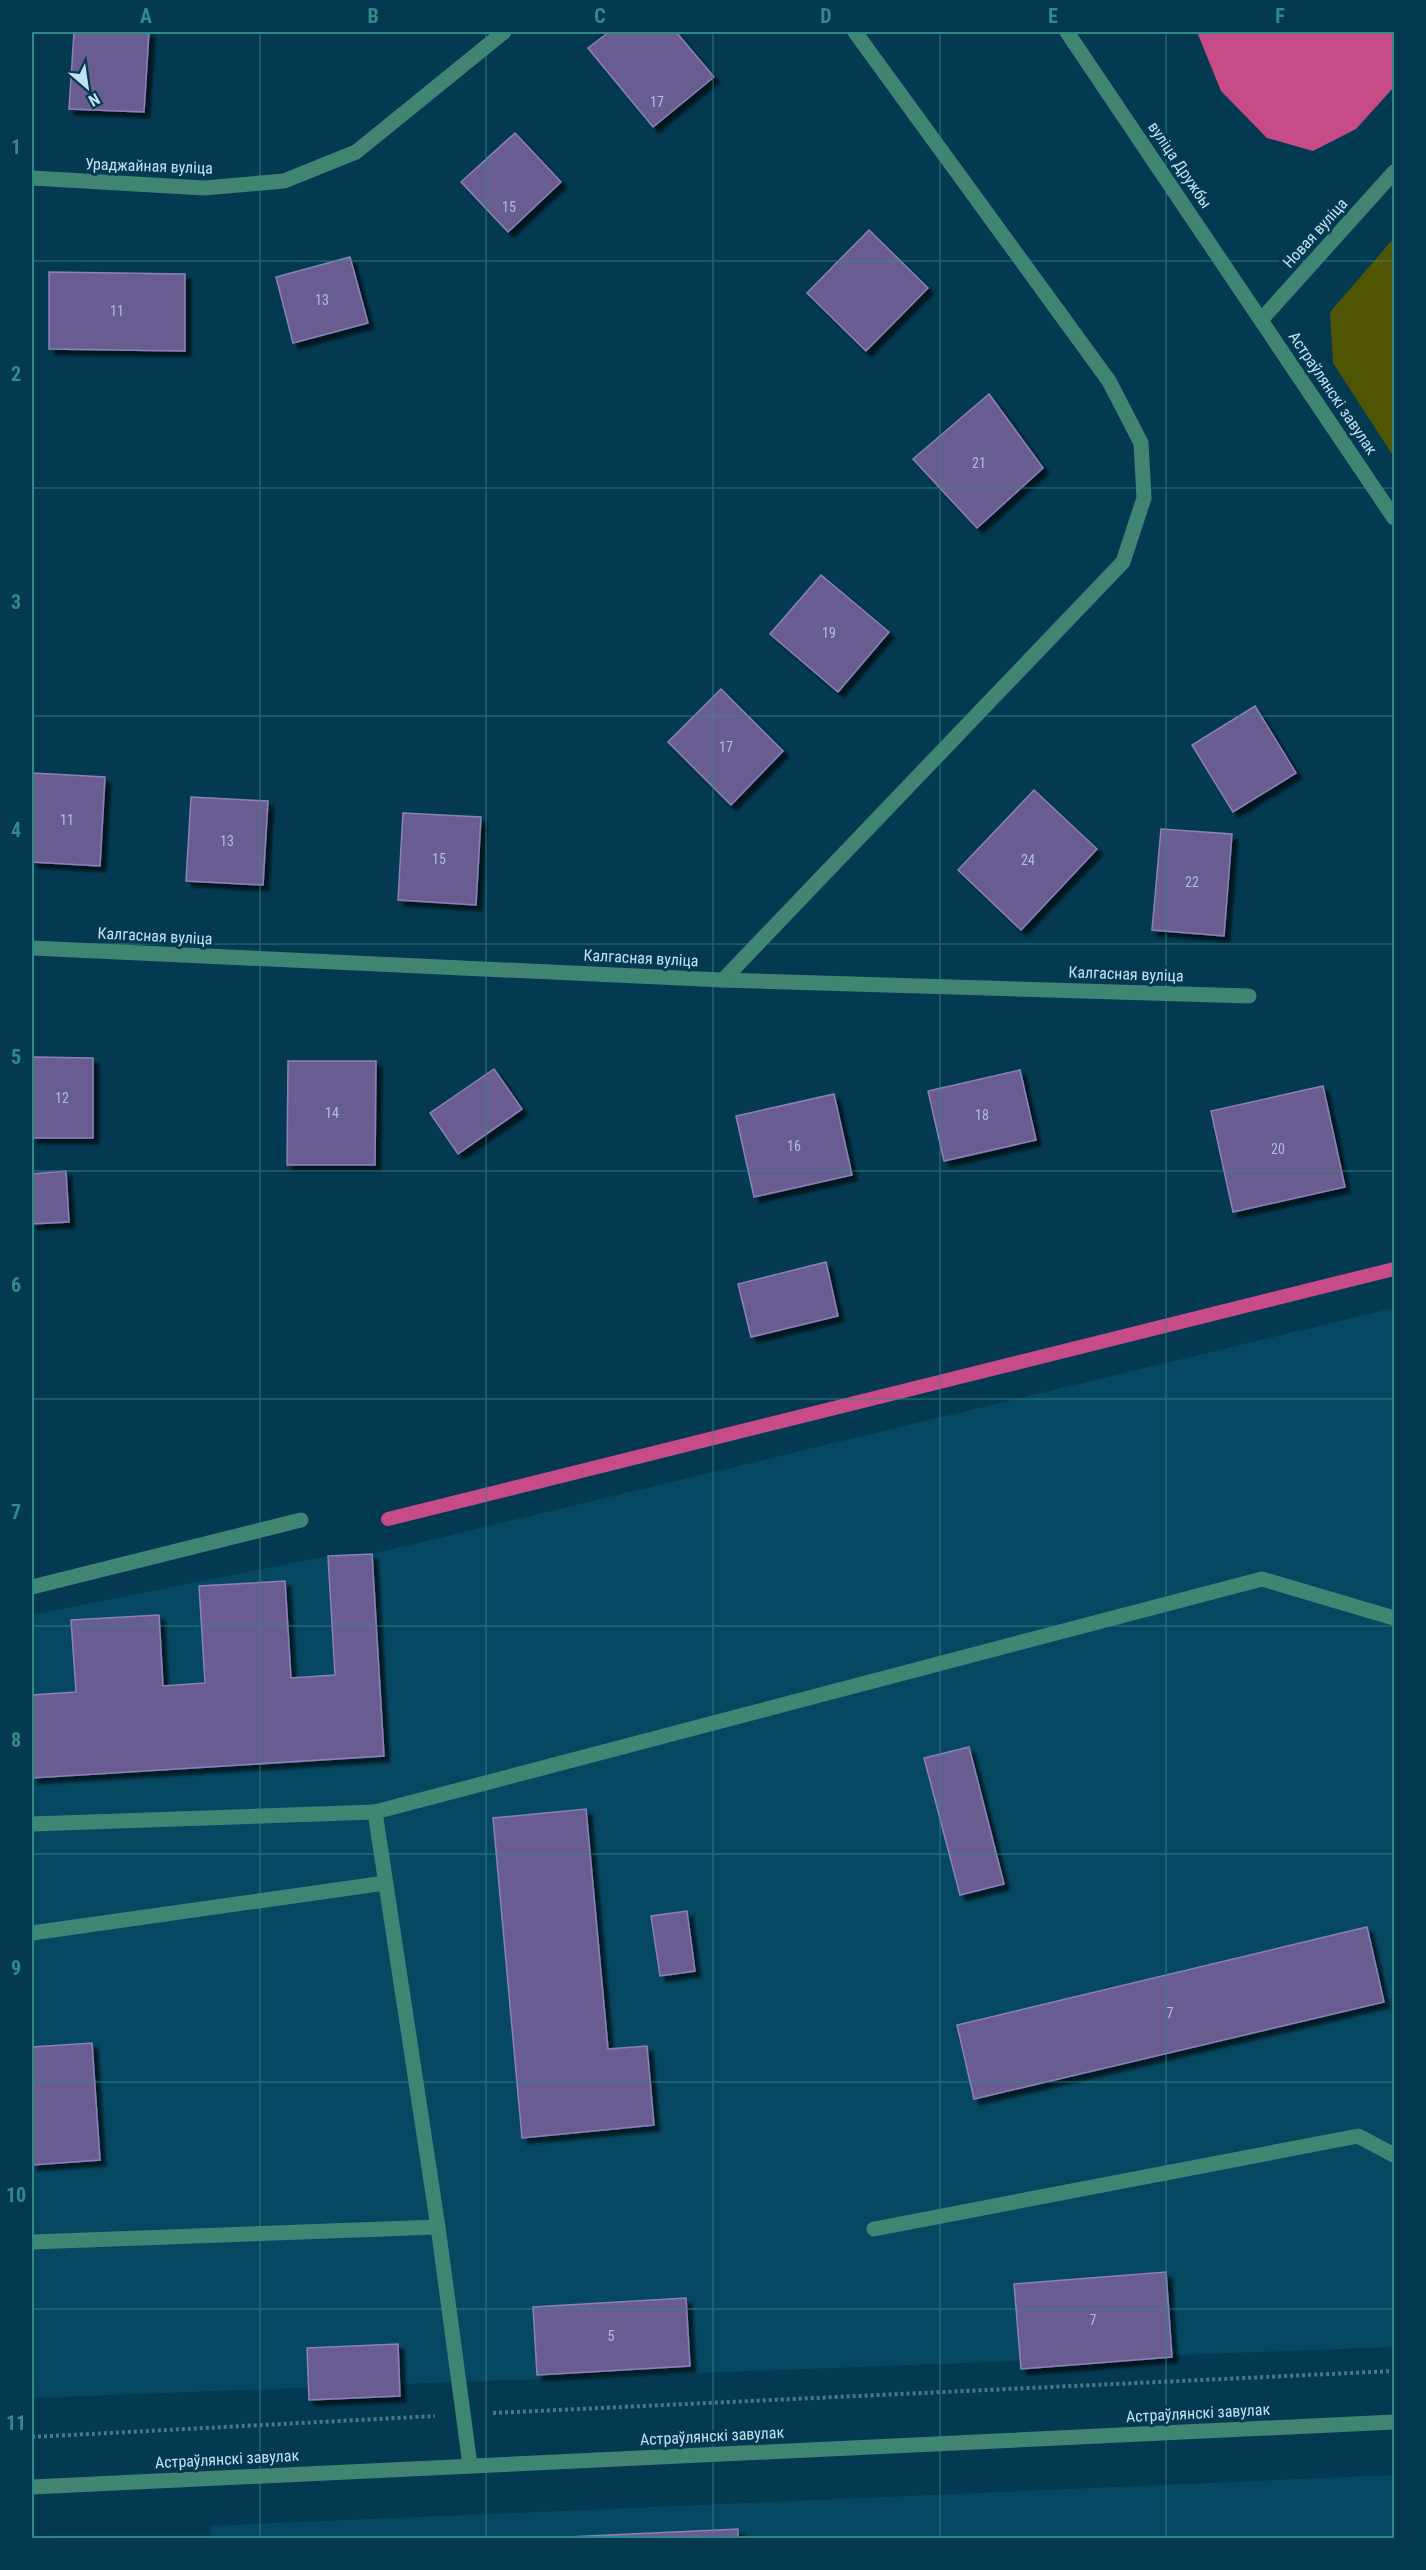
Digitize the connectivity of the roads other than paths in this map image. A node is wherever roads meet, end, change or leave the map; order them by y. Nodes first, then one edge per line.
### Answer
1 (504, 32) edge
2 (855, 32) edge
3 (1067, 32) edge
4 (1395, 172) edge
5 (32, 178) edge
6 (1262, 319) junction
7 (1395, 518) edge
8 (32, 948) edge
9 (723, 980) junction
10 (1249, 996) dead end
11 (301, 1520) dead end
12 (32, 1587) edge
13 (1395, 1618) edge
14 (375, 1812) junction
15 (32, 1824) edge
16 (385, 1883) junction
17 (32, 1934) edge
18 (1395, 2155) edge
19 (438, 2227) junction
20 (874, 2229) dead end
21 (32, 2242) edge
22 (1395, 2422) edge
23 (470, 2465) junction
24 (32, 2487) edge

1 - 5 street, Ураджайная вуліца
2 - 9 street
3 - 6 street, вуліца Дружбы
4 - 6 street, Новая вуліца
6 - 7 street, Астраўлянскі завулак
8 - 9 street, Калгасная вуліца
9 - 10 street, Калгасная вуліца
11 - 12 street
13 - 14 street
14 - 15 street
14 - 16 street
16 - 17 street
16 - 19 street
18 - 20 street
19 - 21 street
19 - 23 street
22 - 23 street, Астраўлянскі завулак
23 - 24 street, Астраўлянскі завулак

